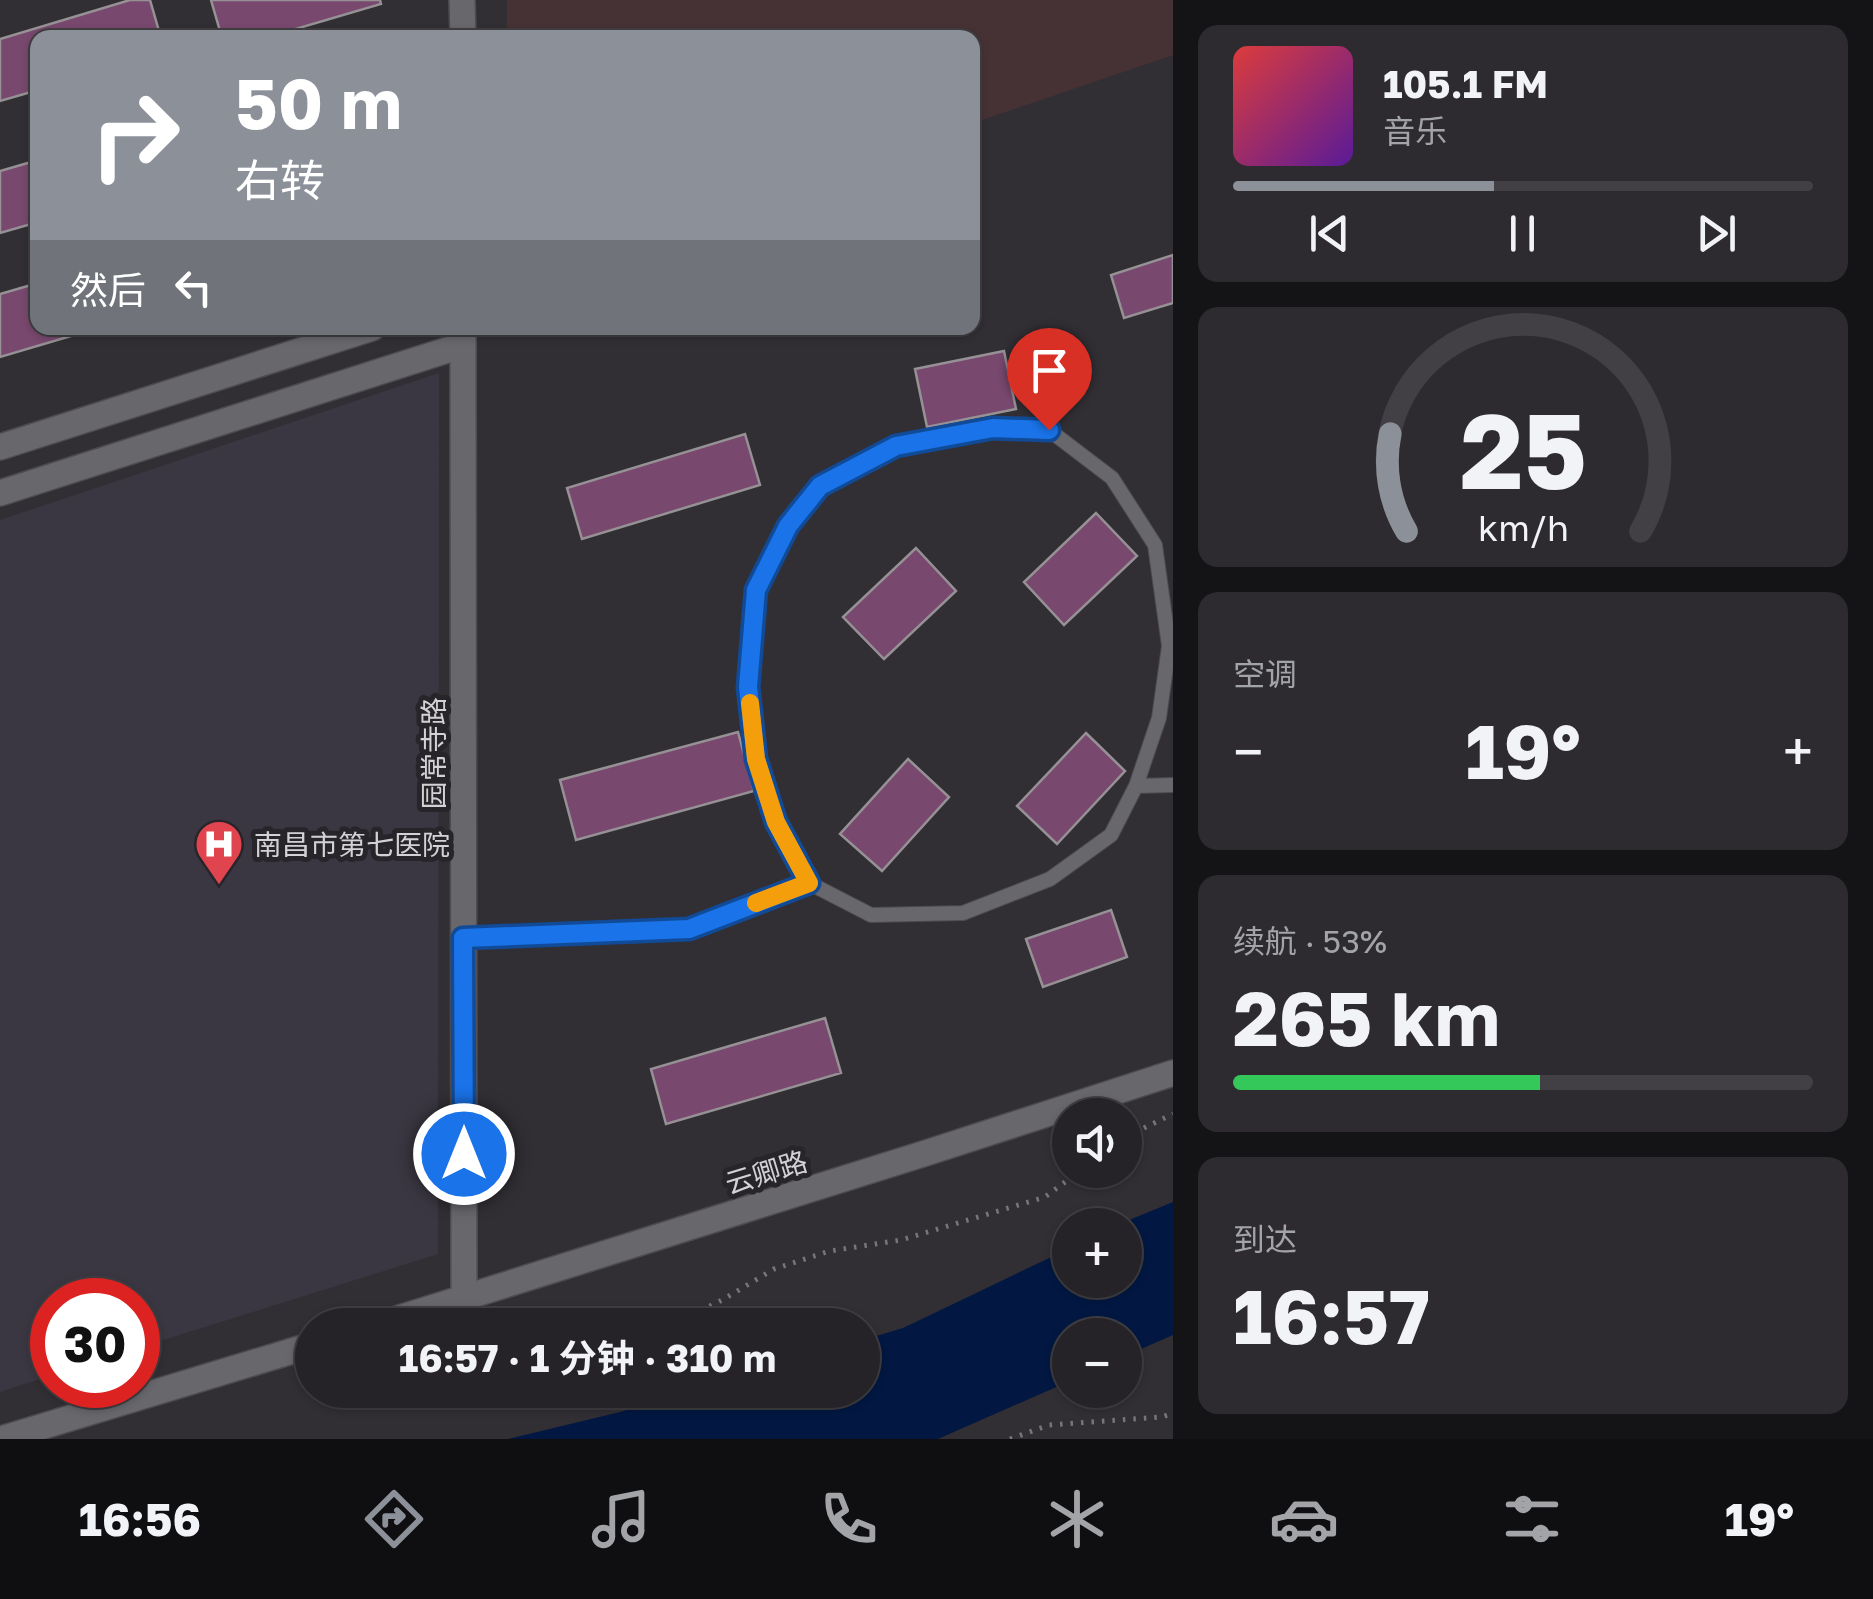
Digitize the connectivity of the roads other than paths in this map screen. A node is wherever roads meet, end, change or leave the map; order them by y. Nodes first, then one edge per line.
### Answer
1 (462, 0) edge
2 (462, 30) edge
3 (350, 335) edge
4 (463, 336) edge
5 (0, 447) edge
6 (0, 493) edge
7 (1173, 785) edge
8 (1136, 786) junction
9 (809, 883) junction
10 (463, 938) junction
11 (1173, 1073) edge
12 (464, 1299) junction
13 (434, 1308) edge
14 (295, 1349) edge
15 (1, 1439) edge

1 - 2 street
3 - 5 street
4 - 6 street
4 - 10 street, 园常寺路
7 - 8 lane
8 - 9 lane
8 - 9 lane
9 - 10 lane
10 - 12 street, 园常寺路
11 - 12 street, 云卿路
12 - 13 street, 云卿路
14 - 15 street

